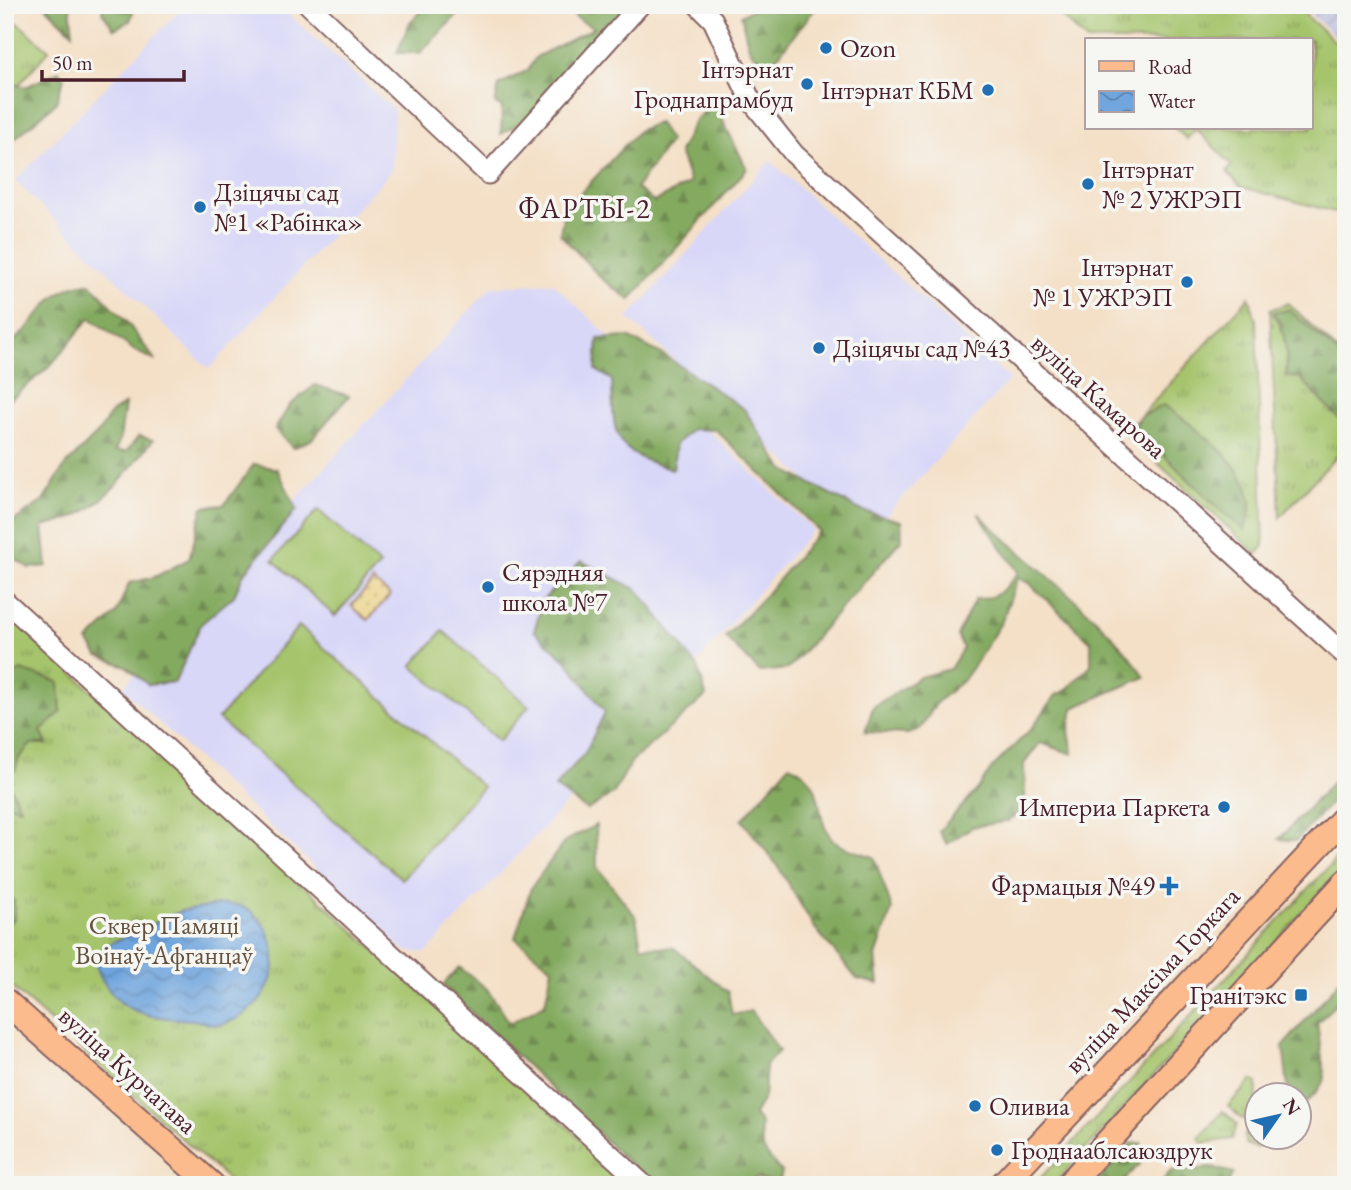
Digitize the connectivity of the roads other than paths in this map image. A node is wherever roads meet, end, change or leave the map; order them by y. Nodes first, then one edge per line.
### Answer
1 (309, 5) edge
2 (640, 5) edge
3 (698, 5) edge
4 (5, 601) edge
5 (1346, 656) edge
6 (1346, 816) edge
7 (1346, 882) edge
8 (5, 1001) edge
9 (212, 1185) edge
10 (644, 1185) edge
11 (1002, 1185) edge
12 (1068, 1185) edge

1 - 2 street
3 - 5 street, вуліца Камарова
4 - 10 street
6 - 11 main road, вуліца Максіма Горкага
7 - 12 main road
8 - 9 main road, вуліца Курчатава

